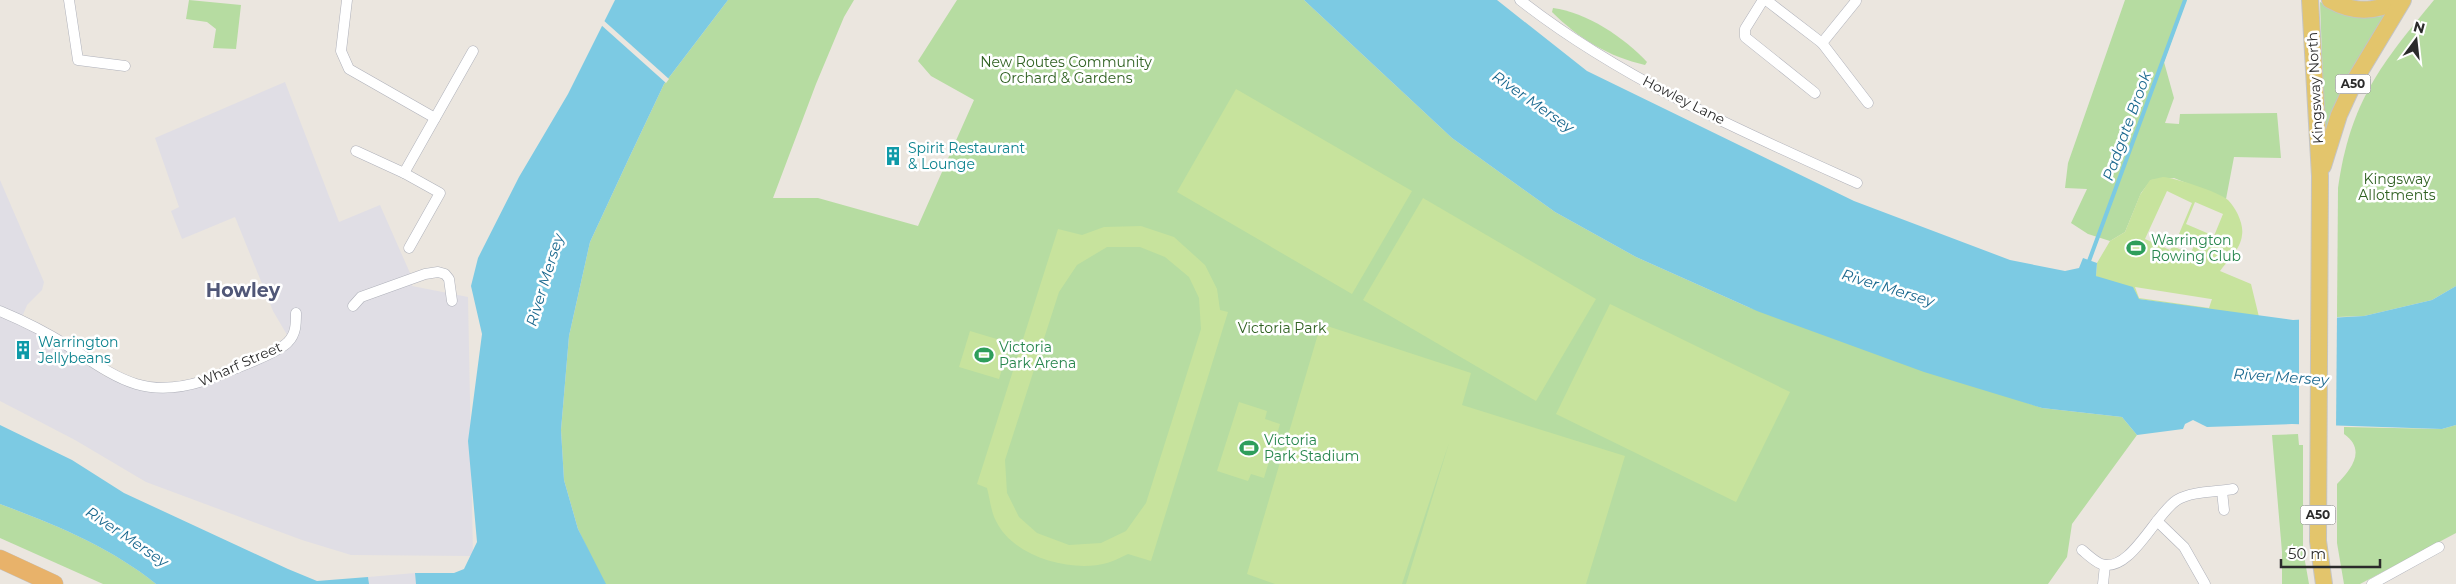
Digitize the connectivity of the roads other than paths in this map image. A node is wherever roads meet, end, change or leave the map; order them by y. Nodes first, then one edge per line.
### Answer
1 (69, 0) edge
2 (347, 0) edge
3 (1520, 0) edge
4 (1765, 0) edge
5 (2310, 0) edge
6 (2330, 0) edge
7 (2398, 0) edge
8 (2403, 0) edge
9 (1856, 2) dead end
10 (1822, 43) junction
11 (473, 51) dead end
12 (125, 66) dead end
13 (1815, 93) dead end
14 (1868, 103) dead end
15 (435, 118) junction
16 (356, 151) dead end
17 (404, 173) junction
18 (2320, 176) junction
19 (1858, 183) dead end
20 (409, 248) dead end
21 (452, 301) dead end
22 (354, 306) dead end
23 (0, 311) edge
24 (296, 313) dead end
25 (2234, 490) dead end
26 (2222, 491) junction
27 (2224, 510) dead end
28 (2157, 521) junction
29 (2439, 546) dead end
30 (2082, 550) dead end
31 (0, 558) edge
32 (2105, 565) junction
33 (54, 584) edge
34 (2103, 584) edge
35 (2205, 584) edge
36 (2324, 584) edge
37 (2372, 584) edge

1 - 12 street
2 - 15 street
3 - 19 street, Howley Lane
4 - 10 street
4 - 13 street
5 - 18 main road, Kingsway North / A50
6 - 7 main road
8 - 18 main road, Kingsway North / A50
9 - 10 street
10 - 14 street
11 - 15 street
15 - 17 street
16 - 17 street
17 - 20 street
18 - 36 main road, Kingsway North / A50
21 - 22 street
23 - 24 street, Wharf Street
25 - 26 street
26 - 27 street
26 - 28 street
28 - 32 street
28 - 35 street
29 - 37 street
30 - 32 street
31 - 33 highway
32 - 34 street

